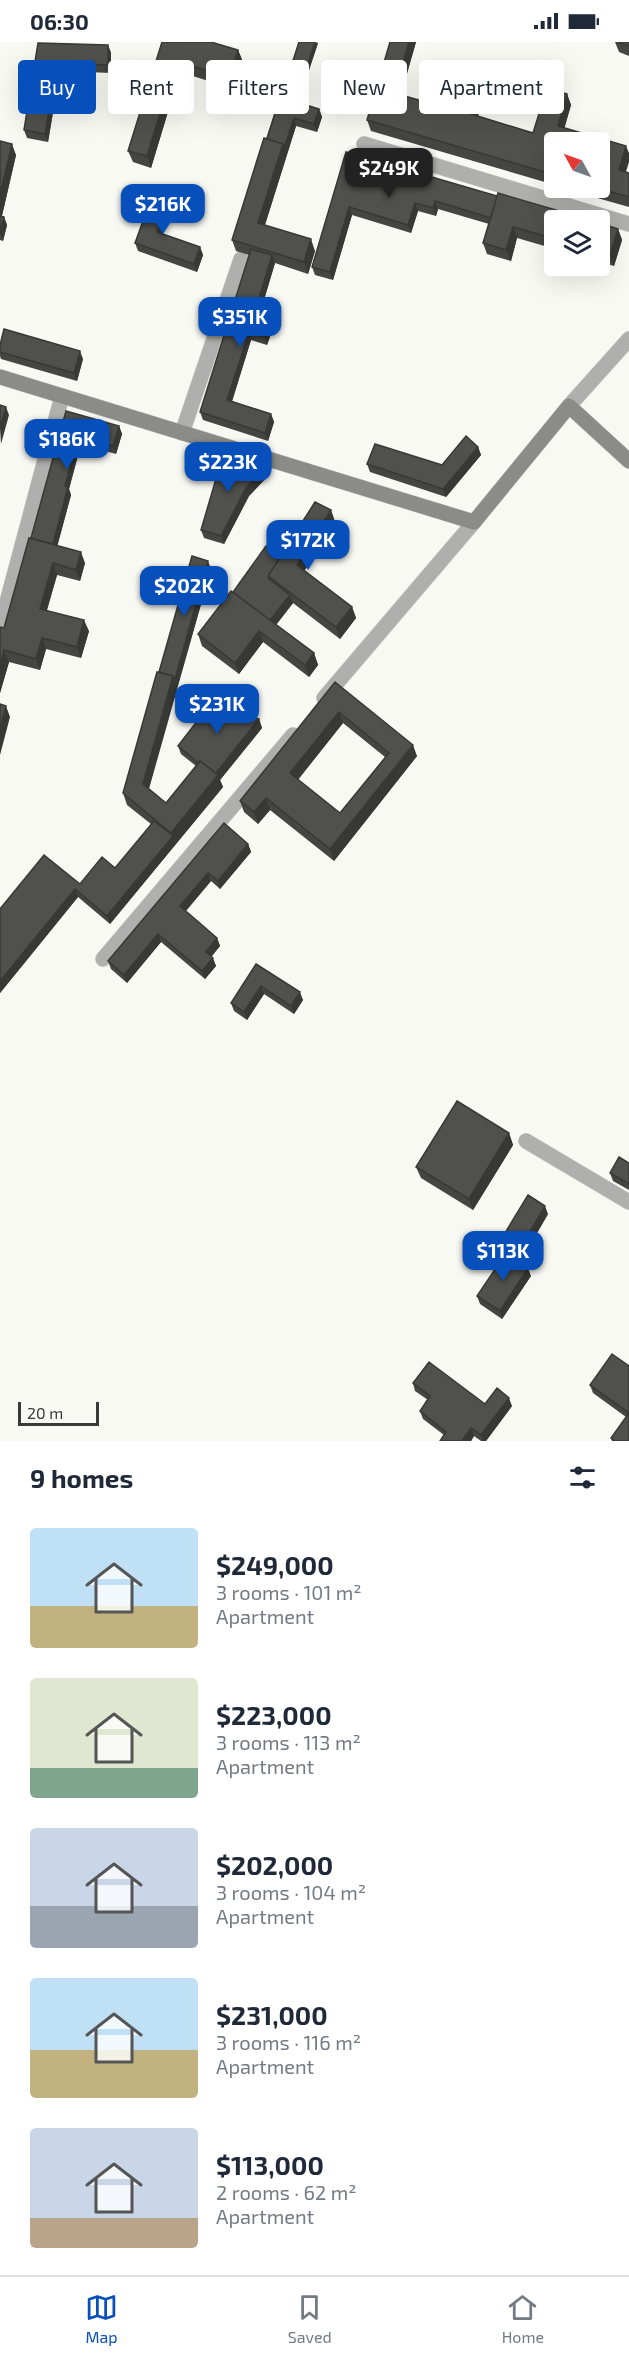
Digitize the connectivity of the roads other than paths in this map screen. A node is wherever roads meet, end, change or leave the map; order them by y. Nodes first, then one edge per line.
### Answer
1 (364, 144) dead end
2 (629, 224) edge
3 (241, 259) edge
4 (629, 339) edge
5 (0, 377) edge
6 (62, 396) junction
7 (569, 406) junction
8 (182, 433) junction
9 (629, 461) edge
10 (474, 522) junction
11 (0, 628) edge
12 (103, 959) dead end
13 (526, 1141) dead end
14 (629, 1202) edge

1 - 2 street
3 - 8 street
4 - 7 street
5 - 6 street
6 - 8 street
6 - 11 street
7 - 9 street
7 - 10 street
8 - 10 street
10 - 12 street
13 - 14 street

